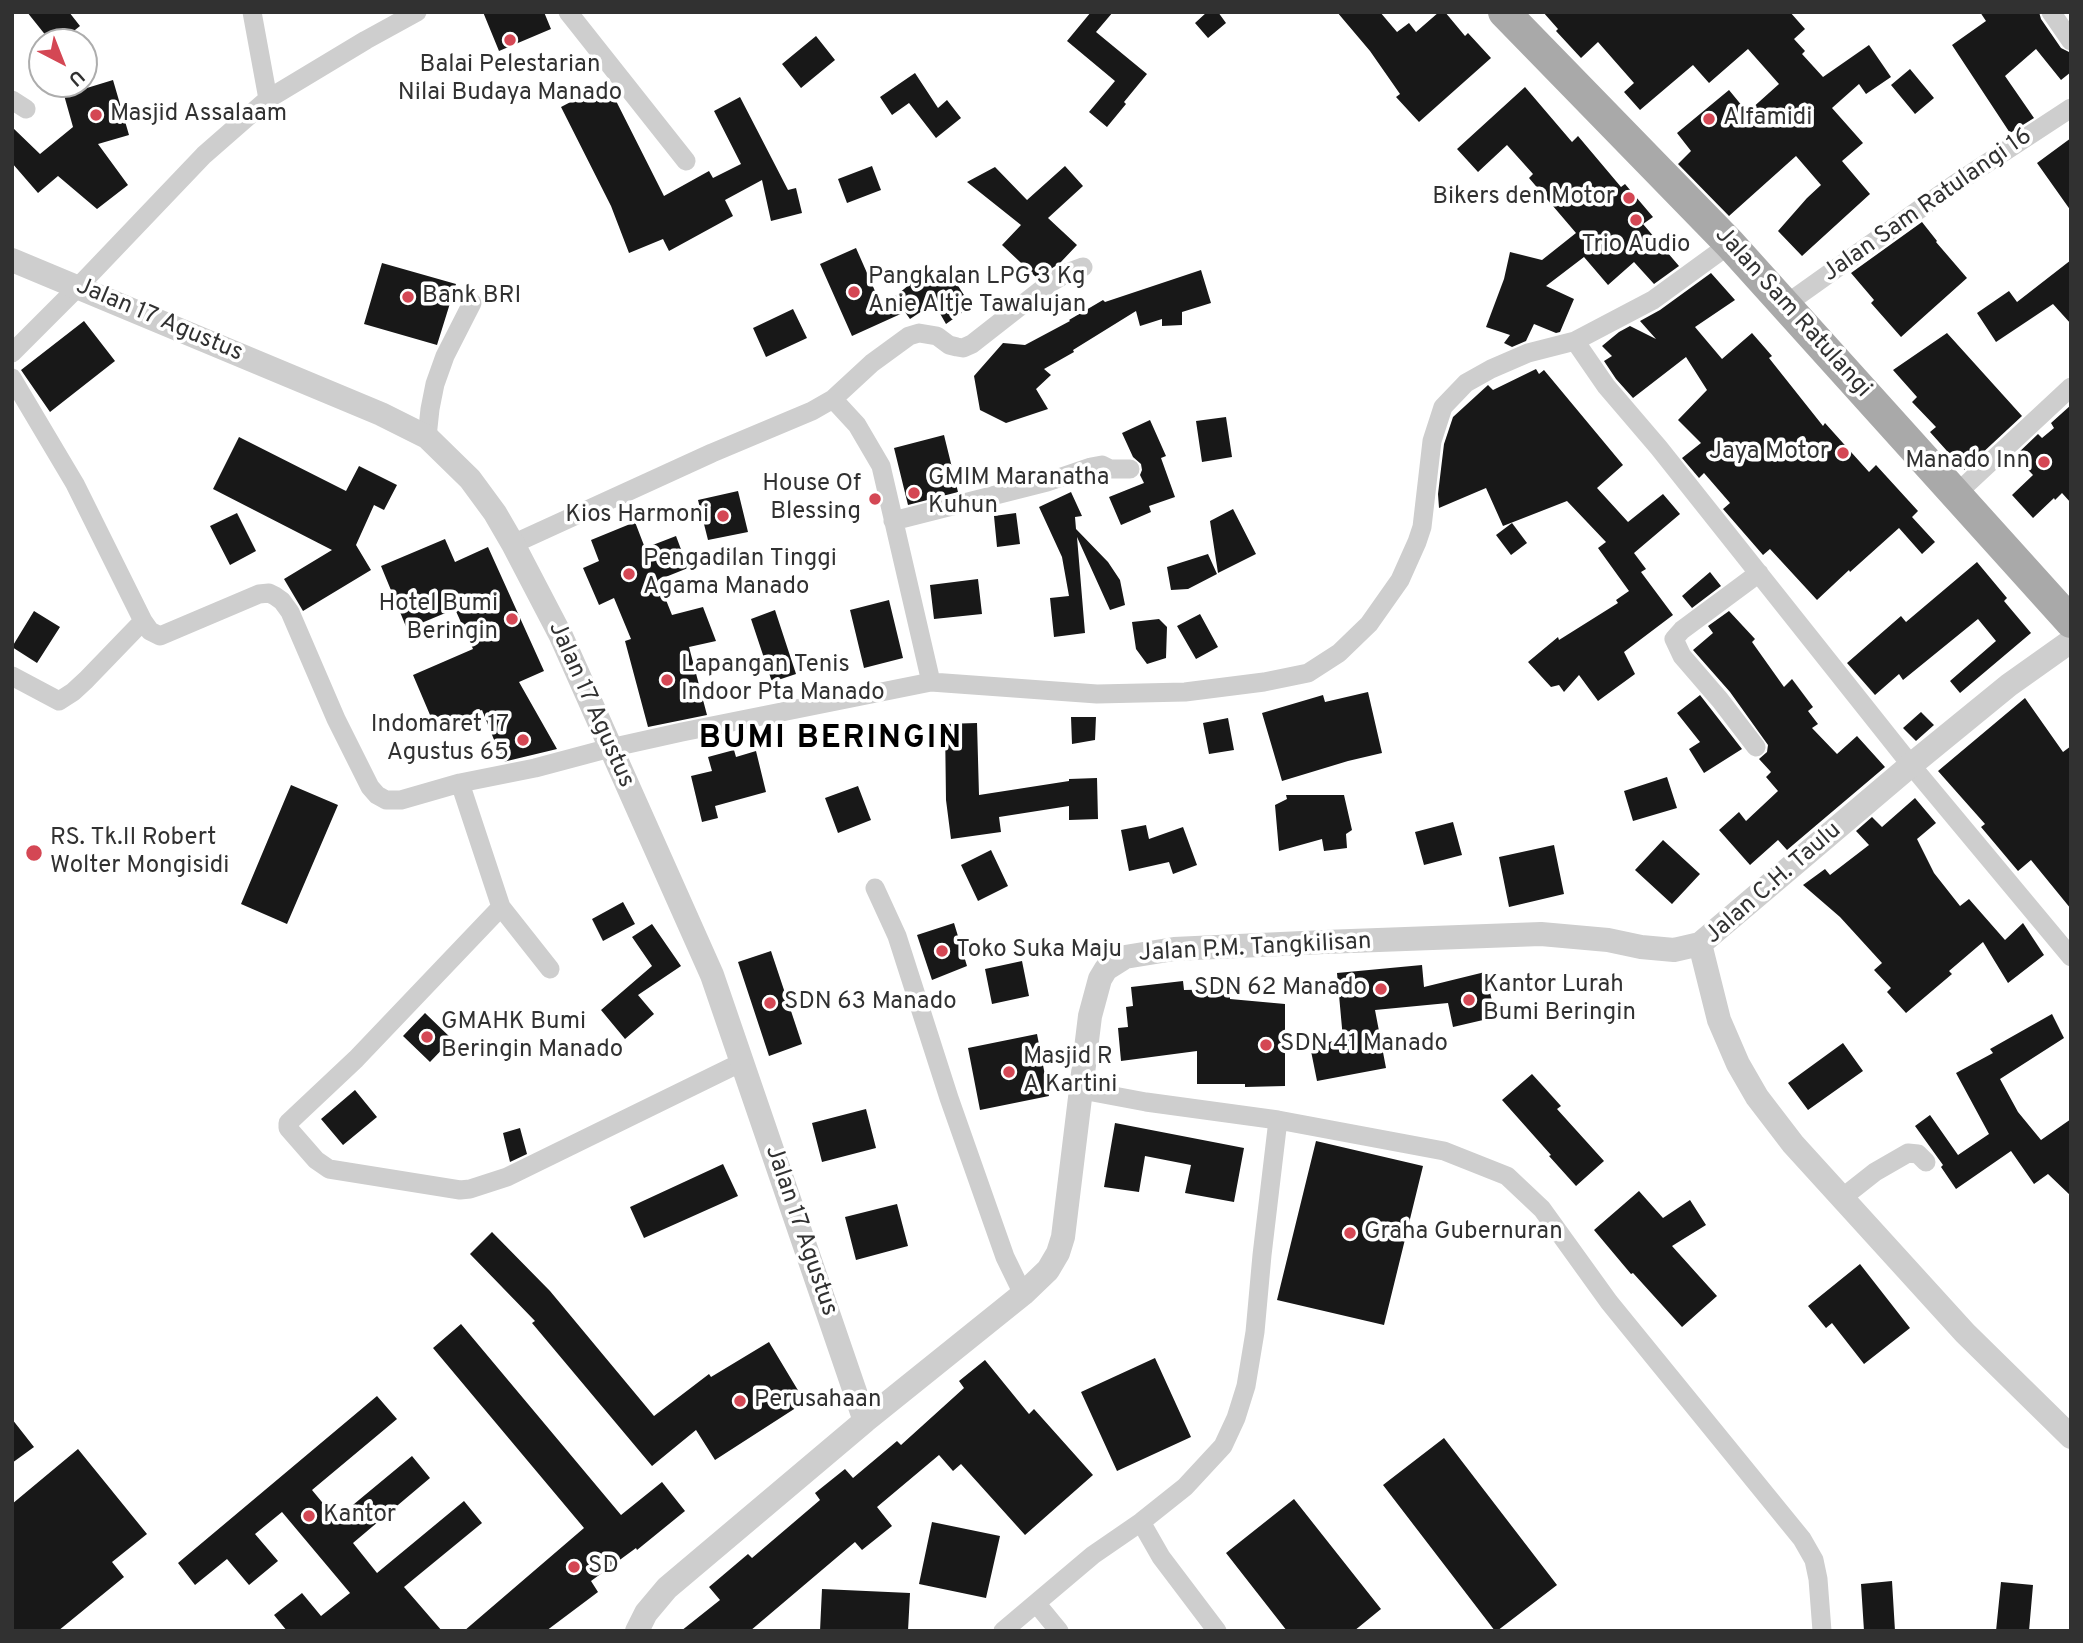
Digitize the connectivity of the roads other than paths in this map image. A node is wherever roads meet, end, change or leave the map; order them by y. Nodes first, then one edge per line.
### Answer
1 (252, 12) edge
2 (417, 12) edge
3 (568, 12) edge
4 (1504, 12) edge
5 (2051, 12) edge
6 (2071, 41) edge
7 (268, 99) junction
8 (2071, 108) edge
9 (687, 161) dead end
10 (1730, 244) junction
11 (12, 260) edge
12 (1083, 267) dead end
13 (78, 287) junction
14 (472, 303) dead end
15 (1786, 305) junction
16 (1575, 341) junction
17 (12, 353) edge
18 (12, 378) edge
19 (2071, 387) edge
20 (833, 399) junction
21 (427, 437) junction
22 (1130, 469) dead end
23 (1955, 495) junction
24 (893, 521) junction
25 (513, 544) junction
26 (1759, 573) junction
27 (143, 621) junction
28 (2071, 622) edge
29 (2071, 641) edge
30 (12, 676) edge
31 (931, 682) junction
32 (1756, 747) dead end
33 (610, 748) junction
34 (1911, 765) junction
35 (460, 783) junction
36 (875, 888) dead end
37 (501, 907) junction
38 (1700, 944) junction
39 (2071, 957) edge
40 (550, 969) dead end
41 (742, 1062) junction
42 (1082, 1090) junction
43 (1278, 1120) junction
44 (1926, 1162) dead end
45 (1842, 1198) junction
46 (1023, 1294) junction
47 (865, 1421) junction
48 (2071, 1437) edge
49 (1141, 1522) junction
50 (1036, 1603) junction
51 (637, 1631) edge
52 (1003, 1631) edge
53 (1059, 1631) edge
54 (1217, 1631) edge
55 (1822, 1631) edge

1 - 7 street
2 - 7 street
3 - 9 street
4 - 10 main road, Jalan Sam Ratulangi
5 - 6 street
7 - 13 street
8 - 15 street, Jalan Sam Ratulangi 16
10 - 15 main road, Jalan Sam Ratulangi
10 - 16 street
11 - 13 street, Jalan 17 Agustus
12 - 20 street
13 - 17 street
13 - 21 street, Jalan 17 Agustus
14 - 21 street
15 - 23 main road, Jalan Sam Ratulangi
16 - 26 street
16 - 31 street
18 - 27 street
19 - 23 street
20 - 24 street
20 - 25 street
21 - 25 street, Jalan 17 Agustus
22 - 24 street
23 - 28 main road, Jalan Sam Ratulangi
24 - 31 street
25 - 33 street, Jalan 17 Agustus
26 - 32 street
26 - 34 street
27 - 30 street
27 - 35 street
29 - 34 street, Jalan C.H. Taulu
31 - 33 street
33 - 35 street
33 - 41 street, Jalan 17 Agustus
34 - 38 street, Jalan C.H. Taulu
34 - 39 street
35 - 37 street
36 - 46 street
37 - 40 street
37 - 41 street
38 - 42 street, Jalan P.M. Tangkilisan
38 - 45 street, Jalan C.H. Taulu
41 - 47 street, Jalan 17 Agustus
42 - 43 street
42 - 46 street, Jalan P.M. Tangkilisan
43 - 49 street
43 - 55 street
44 - 45 street
45 - 48 street, Jalan C.H. Taulu
46 - 47 street, Jalan P.M. Tangkilisan
47 - 51 street, Jalan P.M. Tangkilisan
49 - 50 street
49 - 54 street
50 - 52 street
50 - 53 street

